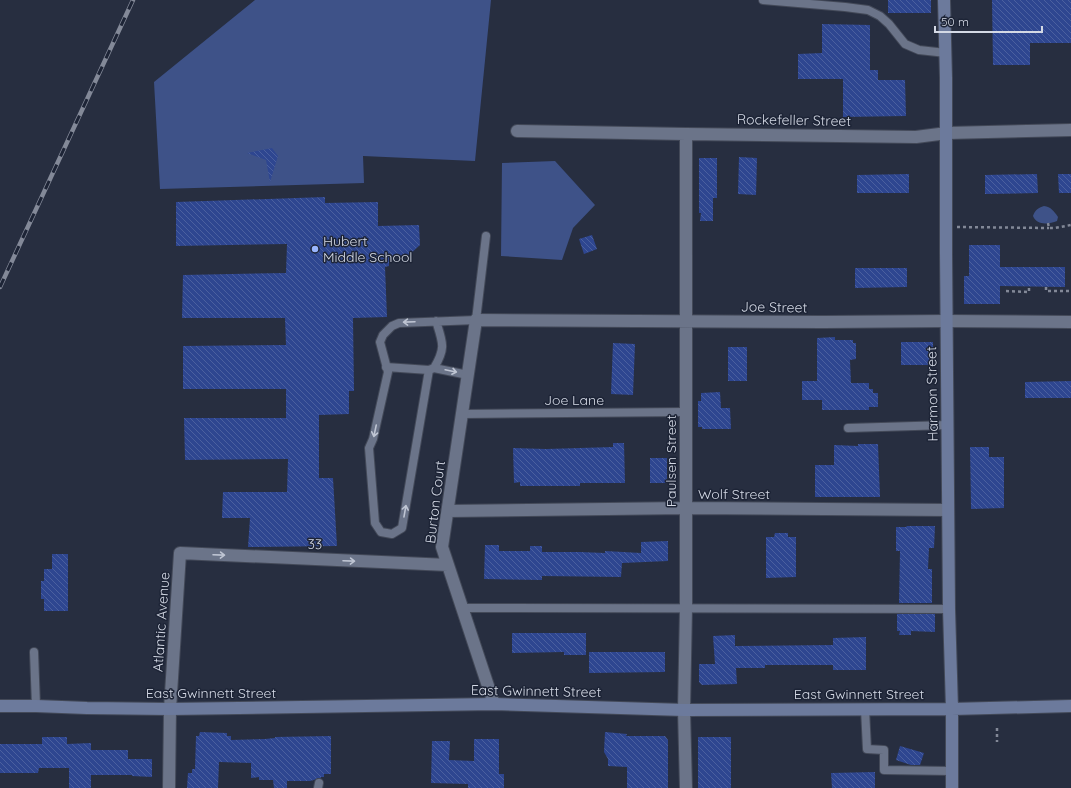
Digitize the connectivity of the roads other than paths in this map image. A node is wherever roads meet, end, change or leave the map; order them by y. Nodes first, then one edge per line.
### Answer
1 (763, 0) edge
2 (944, 0) edge
3 (946, 53) junction
4 (1071, 130) edge
5 (517, 131) dead end
6 (947, 133) junction
7 (686, 134) junction
8 (486, 236) dead end
9 (476, 320) junction
10 (436, 321) junction
11 (686, 321) junction
12 (946, 321) junction
13 (1071, 322) edge
14 (386, 367) junction
15 (432, 369) junction
16 (468, 375) junction
17 (686, 412) junction
18 (462, 414) junction
19 (948, 425) junction
20 (848, 428) dead end
21 (686, 508) junction
22 (948, 510) junction
23 (448, 511) junction
24 (180, 553) joint
25 (448, 565) junction
26 (463, 608) junction
27 (686, 608) junction
28 (949, 609) junction
29 (34, 652) dead end
30 (494, 704) junction
31 (0, 706) edge
32 (36, 706) junction
33 (1071, 706) edge
34 (170, 709) junction
35 (865, 709) junction
36 (952, 709) junction
37 (684, 710) junction
38 (952, 771) junction
39 (169, 788) edge
40 (686, 788) edge
41 (952, 788) edge

1 - 3 lane
2 - 3 main road, Harmon Street
3 - 6 main road, Harmon Street
4 - 6 street, Rockefeller Street
5 - 7 street, Rockefeller Street
6 - 7 street, Rockefeller Street
6 - 12 main road, Harmon Street
7 - 11 street, Paulsen Street
8 - 9 lane
9 - 10 lane
9 - 11 street, Joe Street
9 - 16 street, Burton Court
10 -> 14 lane
10 - 15 lane
11 - 12 street, Joe Street
11 - 17 street, Paulsen Street
12 - 13 street, Joe Street
12 - 19 main road, Harmon Street
14 - 15 lane
14 -> 15 lane
15 -> 16 lane
16 - 18 street, Burton Court
17 - 18 lane, Joe Lane
17 - 21 street, Paulsen Street
18 - 23 street, Burton Court
19 - 20 lane
19 - 22 main road, Harmon Street
21 - 22 street, Wolf Street
21 - 23 street, Wolf Street
21 - 27 street, Paulsen Street
22 - 28 main road, Harmon Street
23 - 25 street, Burton Court
24 -> 25 street, 33
24 - 34 street, Atlantic Avenue
25 - 26 street, Burton Court
26 - 27 lane
26 - 30 street, Burton Court
27 - 28 lane
27 - 37 street, Paulsen Street
28 - 36 main road, Harmon Street
29 - 32 lane
30 - 34 main road, East Gwinnett Street
30 - 37 main road, East Gwinnett Street
31 - 32 main road, East Gwinnett Street
32 - 34 main road, East Gwinnett Street
33 - 36 main road, East Gwinnett Street
34 - 39 street, Atlantic Avenue
35 - 36 main road, East Gwinnett Street
35 - 37 main road, East Gwinnett Street
35 - 38 lane
36 - 38 main road, Harmon Street
37 - 40 street, Paulsen Street
38 - 41 main road, Harmon Street

